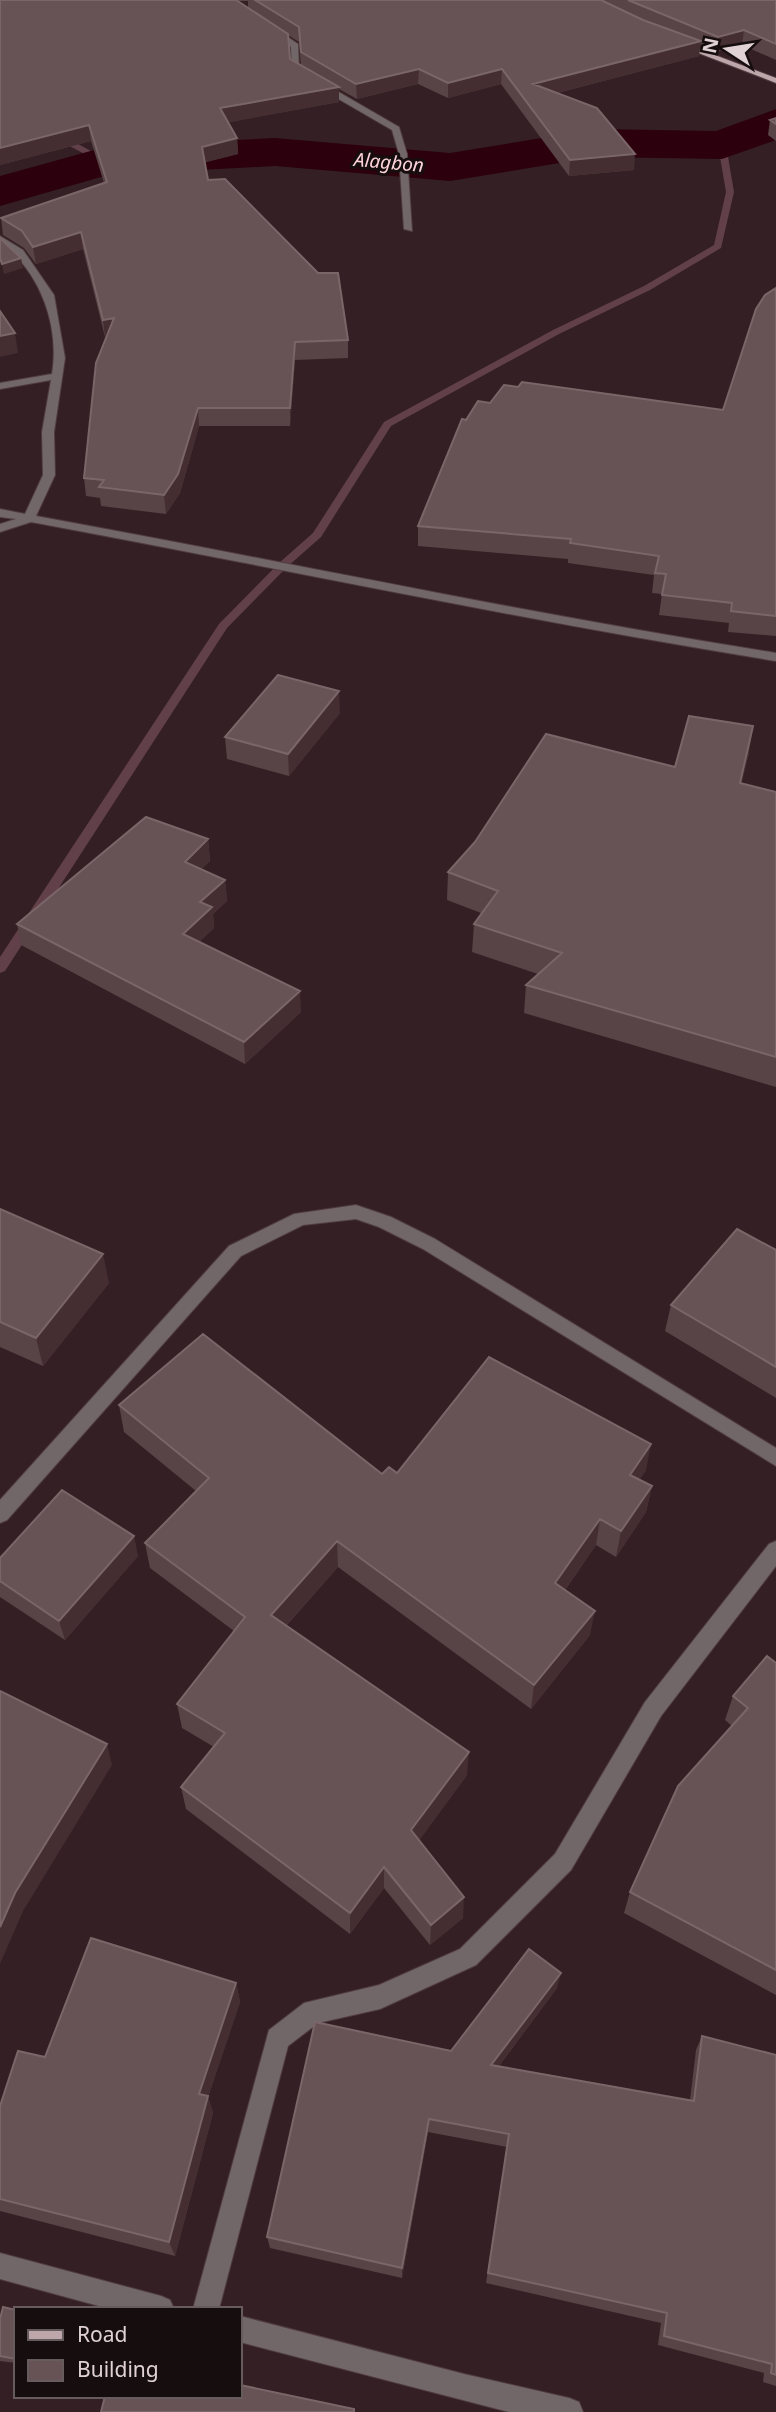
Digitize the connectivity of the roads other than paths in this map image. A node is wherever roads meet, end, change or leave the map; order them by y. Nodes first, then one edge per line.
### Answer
1 (261, 23) edge
2 (672, 40) edge
3 (776, 81) edge
4 (409, 229) dead end
5 (0, 239) edge
6 (57, 376) junction
7 (0, 386) edge
8 (0, 513) edge
9 (29, 519) junction
10 (0, 528) edge
11 (776, 657) edge
12 (776, 1458) edge
13 (0, 1514) edge
14 (776, 1550) edge
15 (0, 2266) edge
16 (154, 2307) edge
17 (207, 2307) edge
18 (242, 2330) edge
19 (569, 2412) edge

1 - 4 street
2 - 3 main road
5 - 6 street
6 - 7 street
6 - 9 street
8 - 9 street
9 - 10 street
9 - 11 street
12 - 13 street
14 - 17 street
15 - 16 street
18 - 19 street

